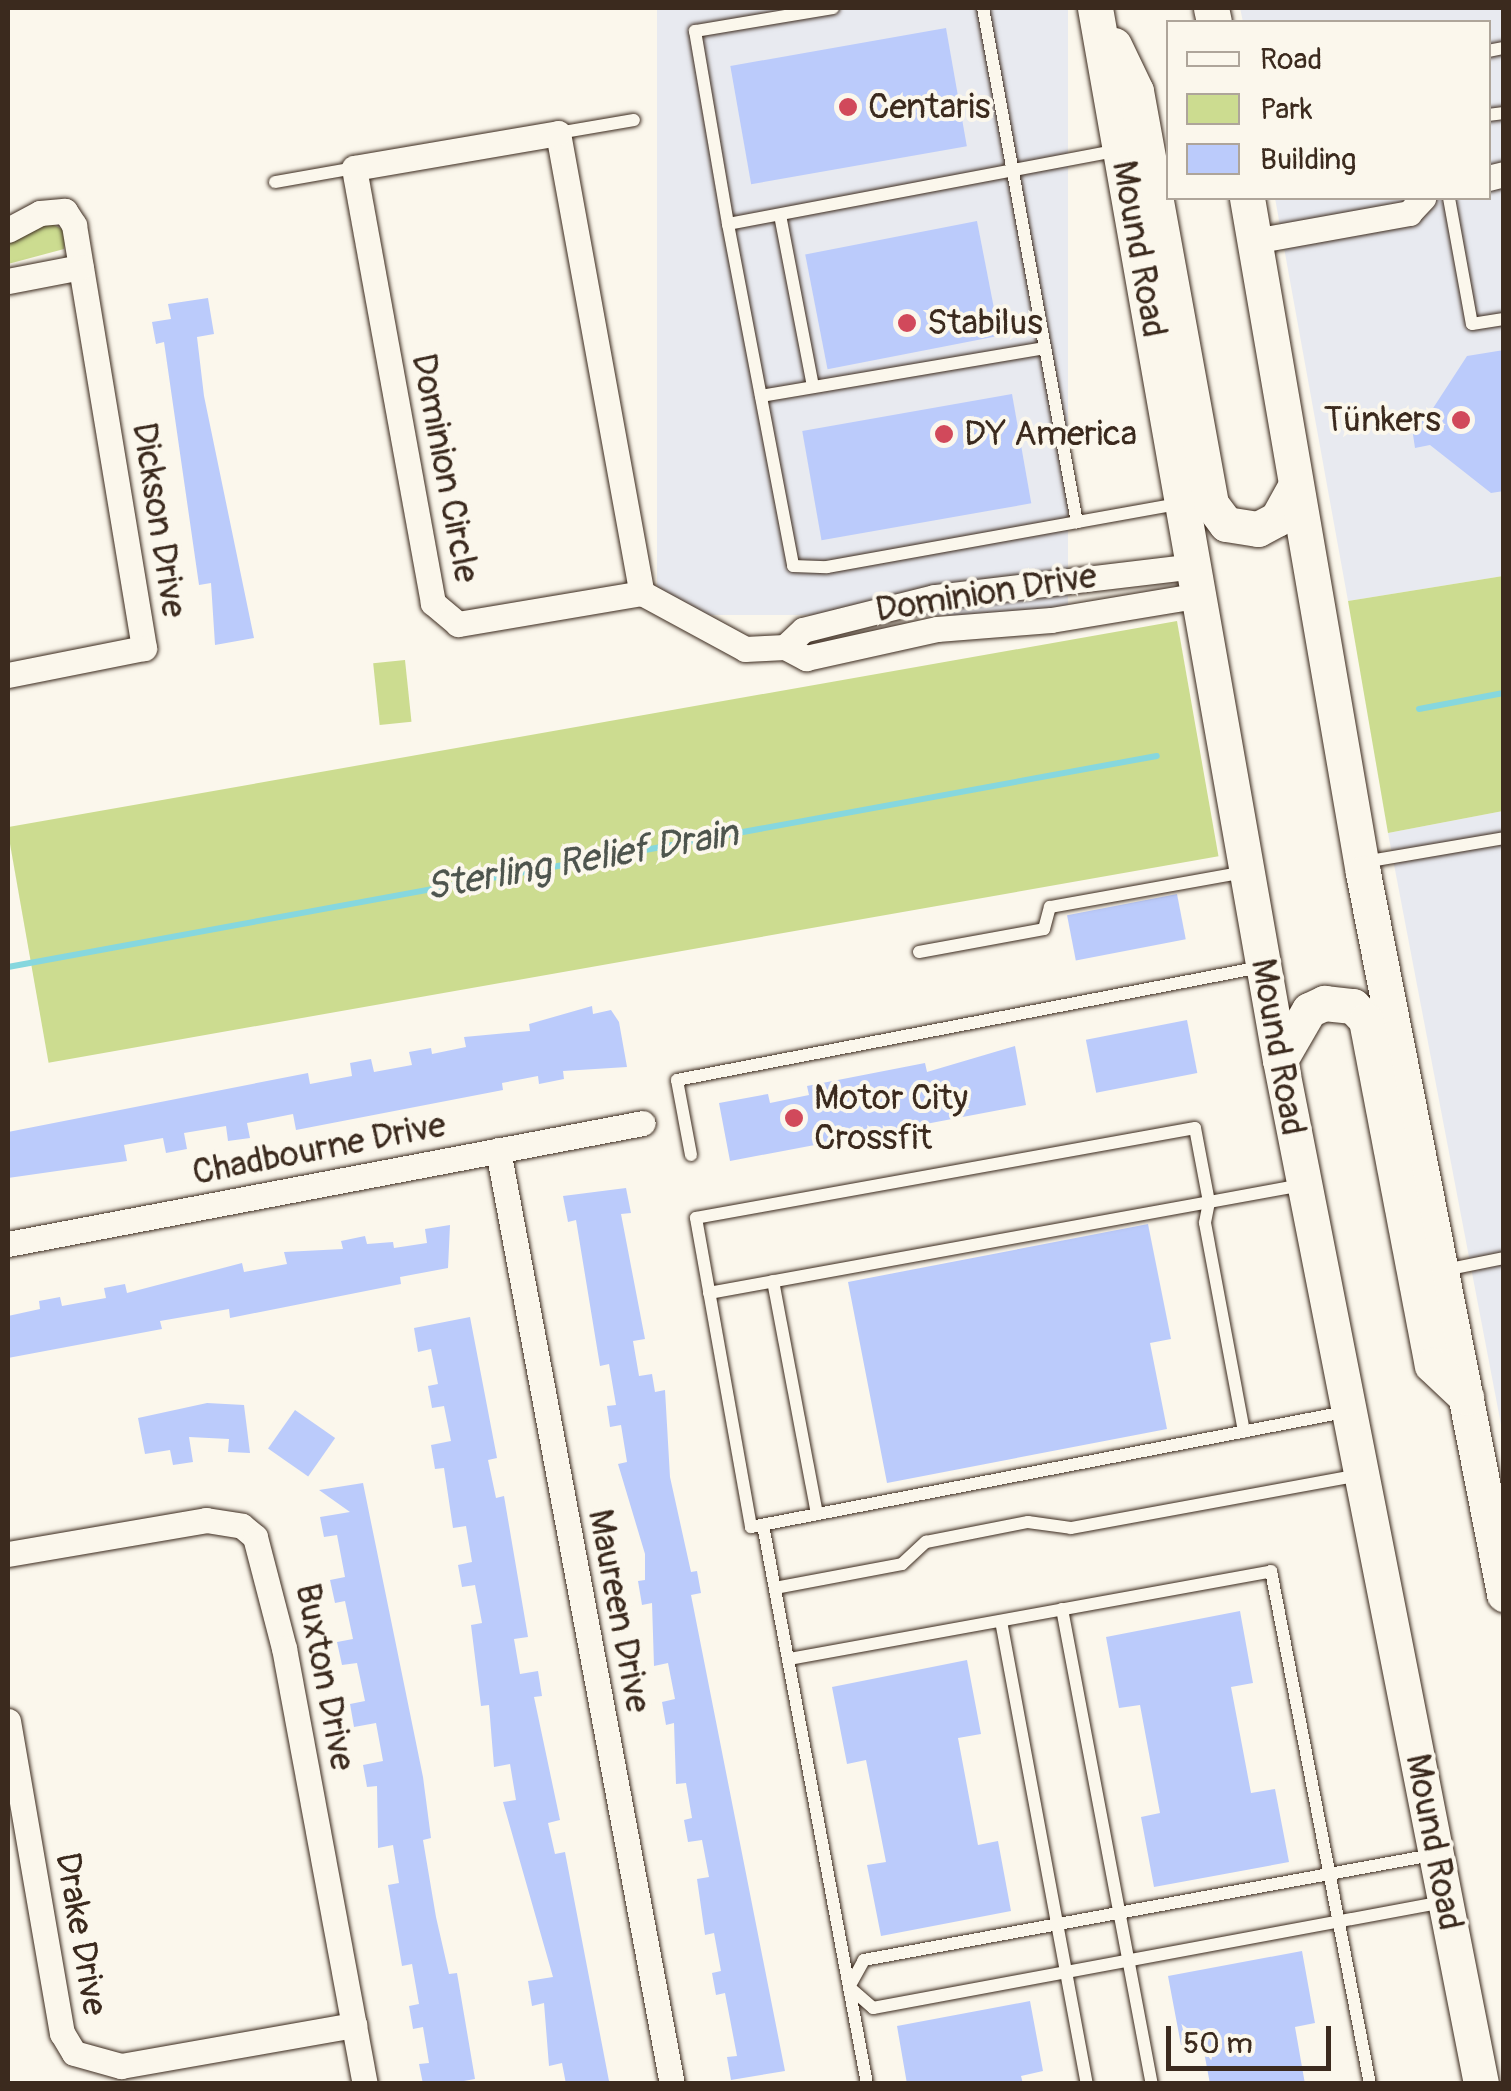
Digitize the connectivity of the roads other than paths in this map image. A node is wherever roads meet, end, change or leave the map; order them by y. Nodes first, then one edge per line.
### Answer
1 (832, 8) edge
2 (983, 8) edge
3 (1096, 8) edge
4 (634, 120) dead end
5 (558, 133) junction
6 (1133, 147) junction
7 (354, 168) junction
8 (1018, 172) junction
9 (275, 182) dead end
10 (1255, 200) edge
11 (1421, 200) edge
12 (1448, 200) edge
13 (780, 215) junction
14 (728, 224) junction
15 (8, 230) edge
16 (1254, 241) junction
17 (81, 266) junction
18 (8, 281) edge
19 (1504, 319) edge
20 (1045, 348) junction
21 (812, 387) junction
22 (761, 396) junction
23 (1295, 486) junction
24 (1198, 501) junction
25 (1076, 522) junction
26 (1198, 580) junction
27 (1002, 592) junction
28 (642, 593) junction
29 (1003, 624) junction
30 (785, 647) junction
31 (8, 675) edge
32 (1504, 838) edge
33 (1361, 862) junction
34 (1247, 871) junction
35 (919, 952) dead end
36 (1263, 967) junction
37 (1280, 1060) junction
38 (643, 1123) dead end
39 (498, 1150) junction
40 (692, 1155) dead end
41 (1304, 1185) junction
42 (1209, 1202) junction
43 (8, 1244) edge
44 (1504, 1258) edge
45 (1442, 1270) junction
46 (773, 1281) junction
47 (710, 1293) junction
48 (1466, 1397) junction
49 (1349, 1411) junction
50 (1244, 1431) junction
51 (1361, 1474) junction
52 (817, 1514) junction
53 (762, 1525) junction
54 (8, 1554) edge
55 (775, 1588) junction
56 (1504, 1594) edge
57 (1062, 1610) junction
58 (1001, 1620) junction
59 (789, 1659) junction
60 (8, 1720) edge
61 (1436, 1854) junction
62 (1329, 1873) junction
63 (1445, 1902) junction
64 (1120, 1914) junction
65 (1338, 1921) junction
66 (1058, 1925) junction
67 (1129, 1960) junction
68 (1067, 1972) junction
69 (849, 1987) junction
70 (354, 2025) junction
71 (1474, 2047) junction
72 (1504, 2076) edge
73 (365, 2084) edge
74 (672, 2084) edge
75 (868, 2084) edge
76 (1087, 2084) edge
77 (1152, 2084) edge
78 (1370, 2084) edge
79 (1481, 2084) edge

1 - 14 lane
2 - 8 lane
3 - 6 main road, Mound Road
4 - 5 lane
5 - 7 street
5 - 28 street
6 - 8 lane
6 - 24 main road, Mound Road
7 - 9 lane
7 - 28 street, Dominion Circle
8 - 13 lane
8 - 20 lane
10 - 16 main road
11 - 16 street
12 - 19 lane
13 - 14 lane
13 - 21 lane
14 - 22 lane
15 - 17 street, Dickson Drive
16 - 23 main road
17 - 18 street
17 - 31 street, Dickson Drive
20 - 21 lane
20 - 25 lane
21 - 22 lane
22 - 25 lane
23 - 24 main road
23 - 33 main road
24 - 25 lane
24 - 26 main road, Mound Road
26 - 27 street, Dominion Drive
26 - 29 street, Dominion Drive
26 - 34 main road, Mound Road
27 - 29 lane
27 - 30 street, Dominion Drive
28 - 30 street, Dominion Drive
29 - 30 street, Dominion Drive
32 - 33 lane
33 - 45 main road
34 - 35 lane
34 - 36 main road, Mound Road
36 - 37 main road, Mound Road
36 - 40 lane
37 - 41 main road, Mound Road
37 - 48 main road
38 - 39 street, Chadbourne Drive
39 - 43 street, Chadbourne Drive
39 - 74 street, Maureen Drive
41 - 42 lane
41 - 49 main road, Mound Road
42 - 46 lane
42 - 47 lane
42 - 50 lane
44 - 45 lane
45 - 48 main road
46 - 47 lane
46 - 52 lane
47 - 53 lane
48 - 56 main road
49 - 50 lane
49 - 51 main road, Mound Road
50 - 52 lane
51 - 55 lane
51 - 61 main road, Mound Road
52 - 53 lane
53 - 55 lane
54 - 70 street, Buxton Drive
55 - 59 lane
57 - 58 lane
57 - 62 lane
57 - 64 lane
58 - 59 lane
58 - 66 lane
59 - 69 lane
60 - 70 street, Drake Drive
61 - 62 lane
61 - 63 main road, Mound Road
62 - 64 lane
62 - 65 lane
63 - 65 lane
63 - 71 main road, Mound Road
64 - 66 lane
64 - 67 lane
65 - 67 lane
65 - 78 lane
66 - 68 lane
66 - 69 lane
67 - 68 lane
67 - 77 lane
68 - 69 lane
68 - 76 lane
69 - 75 lane
70 - 73 street, Buxton Drive
71 - 72 main road
71 - 79 main road, Mound Road

